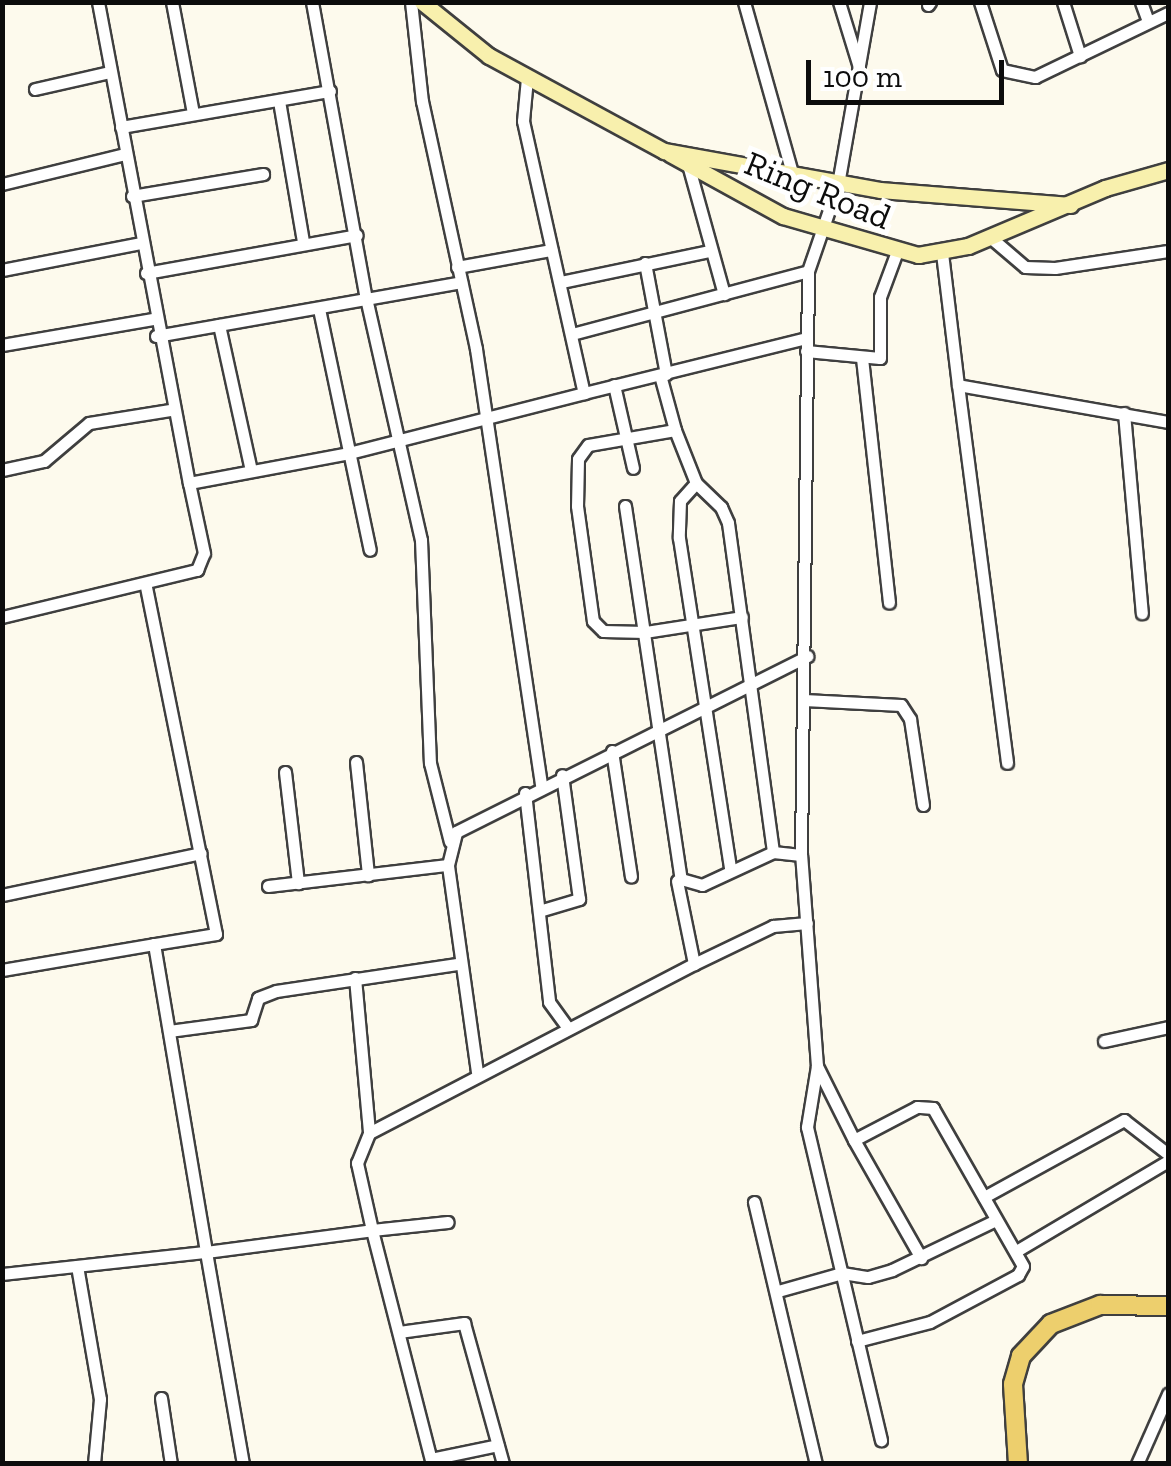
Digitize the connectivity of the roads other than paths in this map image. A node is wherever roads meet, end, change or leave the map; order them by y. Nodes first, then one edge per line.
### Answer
1 (98, 2) edge
2 (172, 2) edge
3 (411, 2) edge
4 (744, 2) edge
5 (839, 2) edge
6 (870, 2) edge
7 (980, 2) edge
8 (1063, 2) edge
9 (1142, 2) edge
10 (310, 3) edge
11 (430, 6) edge
12 (1168, 13) edge
13 (1148, 22) junction
14 (1080, 56) junction
15 (860, 71) junction
16 (109, 72) junction
17 (527, 78) junction
18 (35, 90) dead end
19 (330, 91) junction
20 (279, 101) junction
21 (193, 114) junction
22 (122, 127) junction
23 (664, 151) junction
24 (125, 154) junction
25 (1168, 162) edge
26 (690, 168) junction
27 (1168, 170) edge
28 (263, 174) dead end
29 (793, 176) junction
30 (2, 184) edge
31 (838, 184) junction
32 (1118, 184) junction
33 (132, 196) junction
34 (1070, 205) junction
35 (819, 229) junction
36 (357, 235) junction
37 (990, 237) junction
38 (303, 242) junction
39 (140, 243) junction
40 (550, 250) junction
41 (710, 251) junction
42 (1168, 251) edge
43 (942, 253) junction
44 (896, 254) junction
45 (644, 264) junction
46 (457, 267) junction
47 (2, 270) edge
48 (808, 272) junction
49 (146, 274) junction
50 (461, 282) junction
51 (561, 282) junction
52 (724, 294) junction
53 (366, 298) junction
54 (319, 309) junction
55 (652, 312) junction
56 (153, 319) junction
57 (219, 325) junction
58 (572, 334) junction
59 (156, 336) junction
60 (2, 344) edge
61 (806, 344) junction
62 (862, 358) junction
63 (663, 375) junction
64 (958, 384) junction
65 (614, 386) junction
66 (584, 392) junction
67 (170, 410) junction
68 (1124, 413) junction
69 (486, 417) junction
70 (1168, 422) edge
71 (675, 430) junction
72 (626, 439) junction
73 (400, 441) junction
74 (349, 454) junction
75 (633, 468) dead end
76 (2, 470) edge
77 (251, 471) junction
78 (189, 483) junction
79 (696, 483) junction
80 (625, 506) dead end
81 (370, 550) dead end
82 (146, 586) junction
83 (889, 603) dead end
84 (1142, 613) dead end
85 (742, 616) junction
86 (2, 617) edge
87 (691, 624) junction
88 (645, 632) junction
89 (806, 656) junction
90 (751, 683) junction
91 (804, 700) junction
92 (704, 706) junction
93 (655, 728) junction
94 (612, 750) junction
95 (356, 762) dead end
96 (1007, 763) dead end
97 (285, 772) dead end
98 (562, 775) junction
99 (541, 785) junction
100 (525, 793) junction
101 (923, 806) dead end
102 (450, 842) junction
103 (773, 852) junction
104 (201, 853) junction
105 (801, 855) junction
106 (448, 865) junction
107 (730, 869) junction
108 (368, 875) junction
109 (630, 877) dead end
110 (676, 880) dead end
111 (298, 883) junction
112 (268, 886) dead end
113 (2, 894) edge
114 (539, 911) junction
115 (806, 923) junction
116 (154, 944) junction
117 (457, 964) junction
118 (694, 964) junction
119 (2, 970) edge
120 (355, 978) junction
121 (1168, 1027) edge
122 (568, 1028) junction
123 (169, 1031) junction
124 (1104, 1041) dead end
125 (817, 1066) junction
126 (477, 1072) junction
127 (368, 1134) junction
128 (854, 1140) junction
129 (1168, 1155) edge
130 (984, 1197) junction
131 (754, 1202) dead end
132 (996, 1220) junction
133 (448, 1222) dead end
134 (372, 1230) junction
135 (1018, 1250) junction
136 (206, 1252) junction
137 (921, 1258) junction
138 (77, 1266) junction
139 (842, 1272) junction
140 (2, 1274) edge
141 (778, 1291) junction
142 (1168, 1306) edge
143 (399, 1332) junction
144 (857, 1341) junction
145 (1168, 1394) edge
146 (161, 1398) dead end
147 (881, 1440) dead end
148 (498, 1445) junction
149 (432, 1461) edge
150 (94, 1464) edge
151 (171, 1464) edge
152 (244, 1464) edge
153 (503, 1464) edge
154 (816, 1464) edge
155 (1018, 1464) edge
156 (1137, 1464) edge

1 - 16 street
2 - 21 street
3 - 46 street
4 - 29 street
5 - 15 street
6 - 15 street
7 - 14 street
8 - 14 street
9 - 13 street
10 - 19 street
11 - 17 main road, Ring Road
12 - 13 street
13 - 14 street
15 - 31 street
16 - 18 street
16 - 22 street
17 - 23 main road, Ring Road
17 - 40 street
19 - 20 street
19 - 36 street
20 - 21 street
20 - 38 street
21 - 22 street
22 - 24 street
23 - 26 main road, Ring Road
23 - 29 main road, Ring Road
24 - 30 street
24 - 33 street
25 - 32 street
26 - 35 main road, Ring Road
26 - 41 street
27 - 32 main road, Ring Road
28 - 33 street
29 - 31 main road, Ring Road
31 - 34 main road, Ring Road
31 - 35 street
32 - 34 main road, Ring Road
33 - 39 street
34 - 37 main road, Ring Road
35 - 44 main road, Ring Road
35 - 48 street
36 - 38 street
36 - 53 street
37 - 42 street
37 - 43 main road, Ring Road
38 - 49 street
39 - 47 street
39 - 49 street
40 - 46 street
40 - 51 street
41 - 45 street
41 - 52 street
43 - 44 main road, Ring Road
43 - 64 street
44 - 62 street
45 - 51 street
45 - 55 street
46 - 50 street
48 - 52 street
48 - 61 street
49 - 56 street
50 - 53 street
50 - 69 street
51 - 58 street
52 - 55 street
53 - 54 street
53 - 73 street
54 - 57 street
54 - 74 street
55 - 58 street
55 - 63 street
56 - 59 street
56 - 60 street
57 - 59 street
57 - 77 street
58 - 66 street
59 - 67 street
61 - 62 street
61 - 63 street
61 - 89 street
62 - 83 street
63 - 65 street
63 - 71 street
64 - 68 street
64 - 96 street
65 - 66 street
65 - 72 street
66 - 69 street
67 - 76 street
67 - 78 street
68 - 70 street
68 - 84 street
69 - 73 street
69 - 99 street
71 - 72 street
71 - 79 street
72 - 75 street
72 - 88 street
73 - 74 street
73 - 102 street
74 - 77 street
74 - 81 street
77 - 78 street
78 - 82 street
79 - 85 street
79 - 87 street
80 - 88 street
82 - 86 street
82 - 104 street
85 - 87 street
85 - 90 street
87 - 88 street
87 - 92 street
88 - 93 street
89 - 90 street
89 - 91 street
90 - 92 street
90 - 103 street
91 - 101 street
91 - 105 street
92 - 93 street
92 - 107 street
93 - 94 street
93 - 107 street
94 - 98 street
94 - 109 street
95 - 108 street
97 - 111 street
98 - 99 street
98 - 114 street
99 - 100 street
100 - 102 street
100 - 114 street
102 - 106 street
103 - 105 street
103 - 107 street
104 - 113 street
104 - 116 street
105 - 115 street
106 - 108 street
106 - 117 street
108 - 111 street
110 - 118 street
111 - 112 street
114 - 122 street
115 - 118 street
115 - 125 street
116 - 119 street
116 - 123 street
117 - 120 street
117 - 126 street
118 - 122 street
120 - 123 street
120 - 127 street
121 - 124 street
122 - 126 street
123 - 136 street
125 - 128 street
125 - 139 street
126 - 127 street
127 - 134 street
128 - 130 street
128 - 137 street
129 - 130 street
129 - 135 street
130 - 132 street
131 - 141 street
132 - 135 street
132 - 137 street
133 - 134 street
134 - 136 street
134 - 143 street
135 - 144 street
136 - 138 street
136 - 152 street
137 - 139 street
138 - 140 street
138 - 150 street
139 - 141 street
139 - 144 street
141 - 154 street
142 - 155 main road
143 - 148 street
143 - 149 street
144 - 147 street
145 - 156 street
146 - 151 street
148 - 149 street
148 - 153 street

